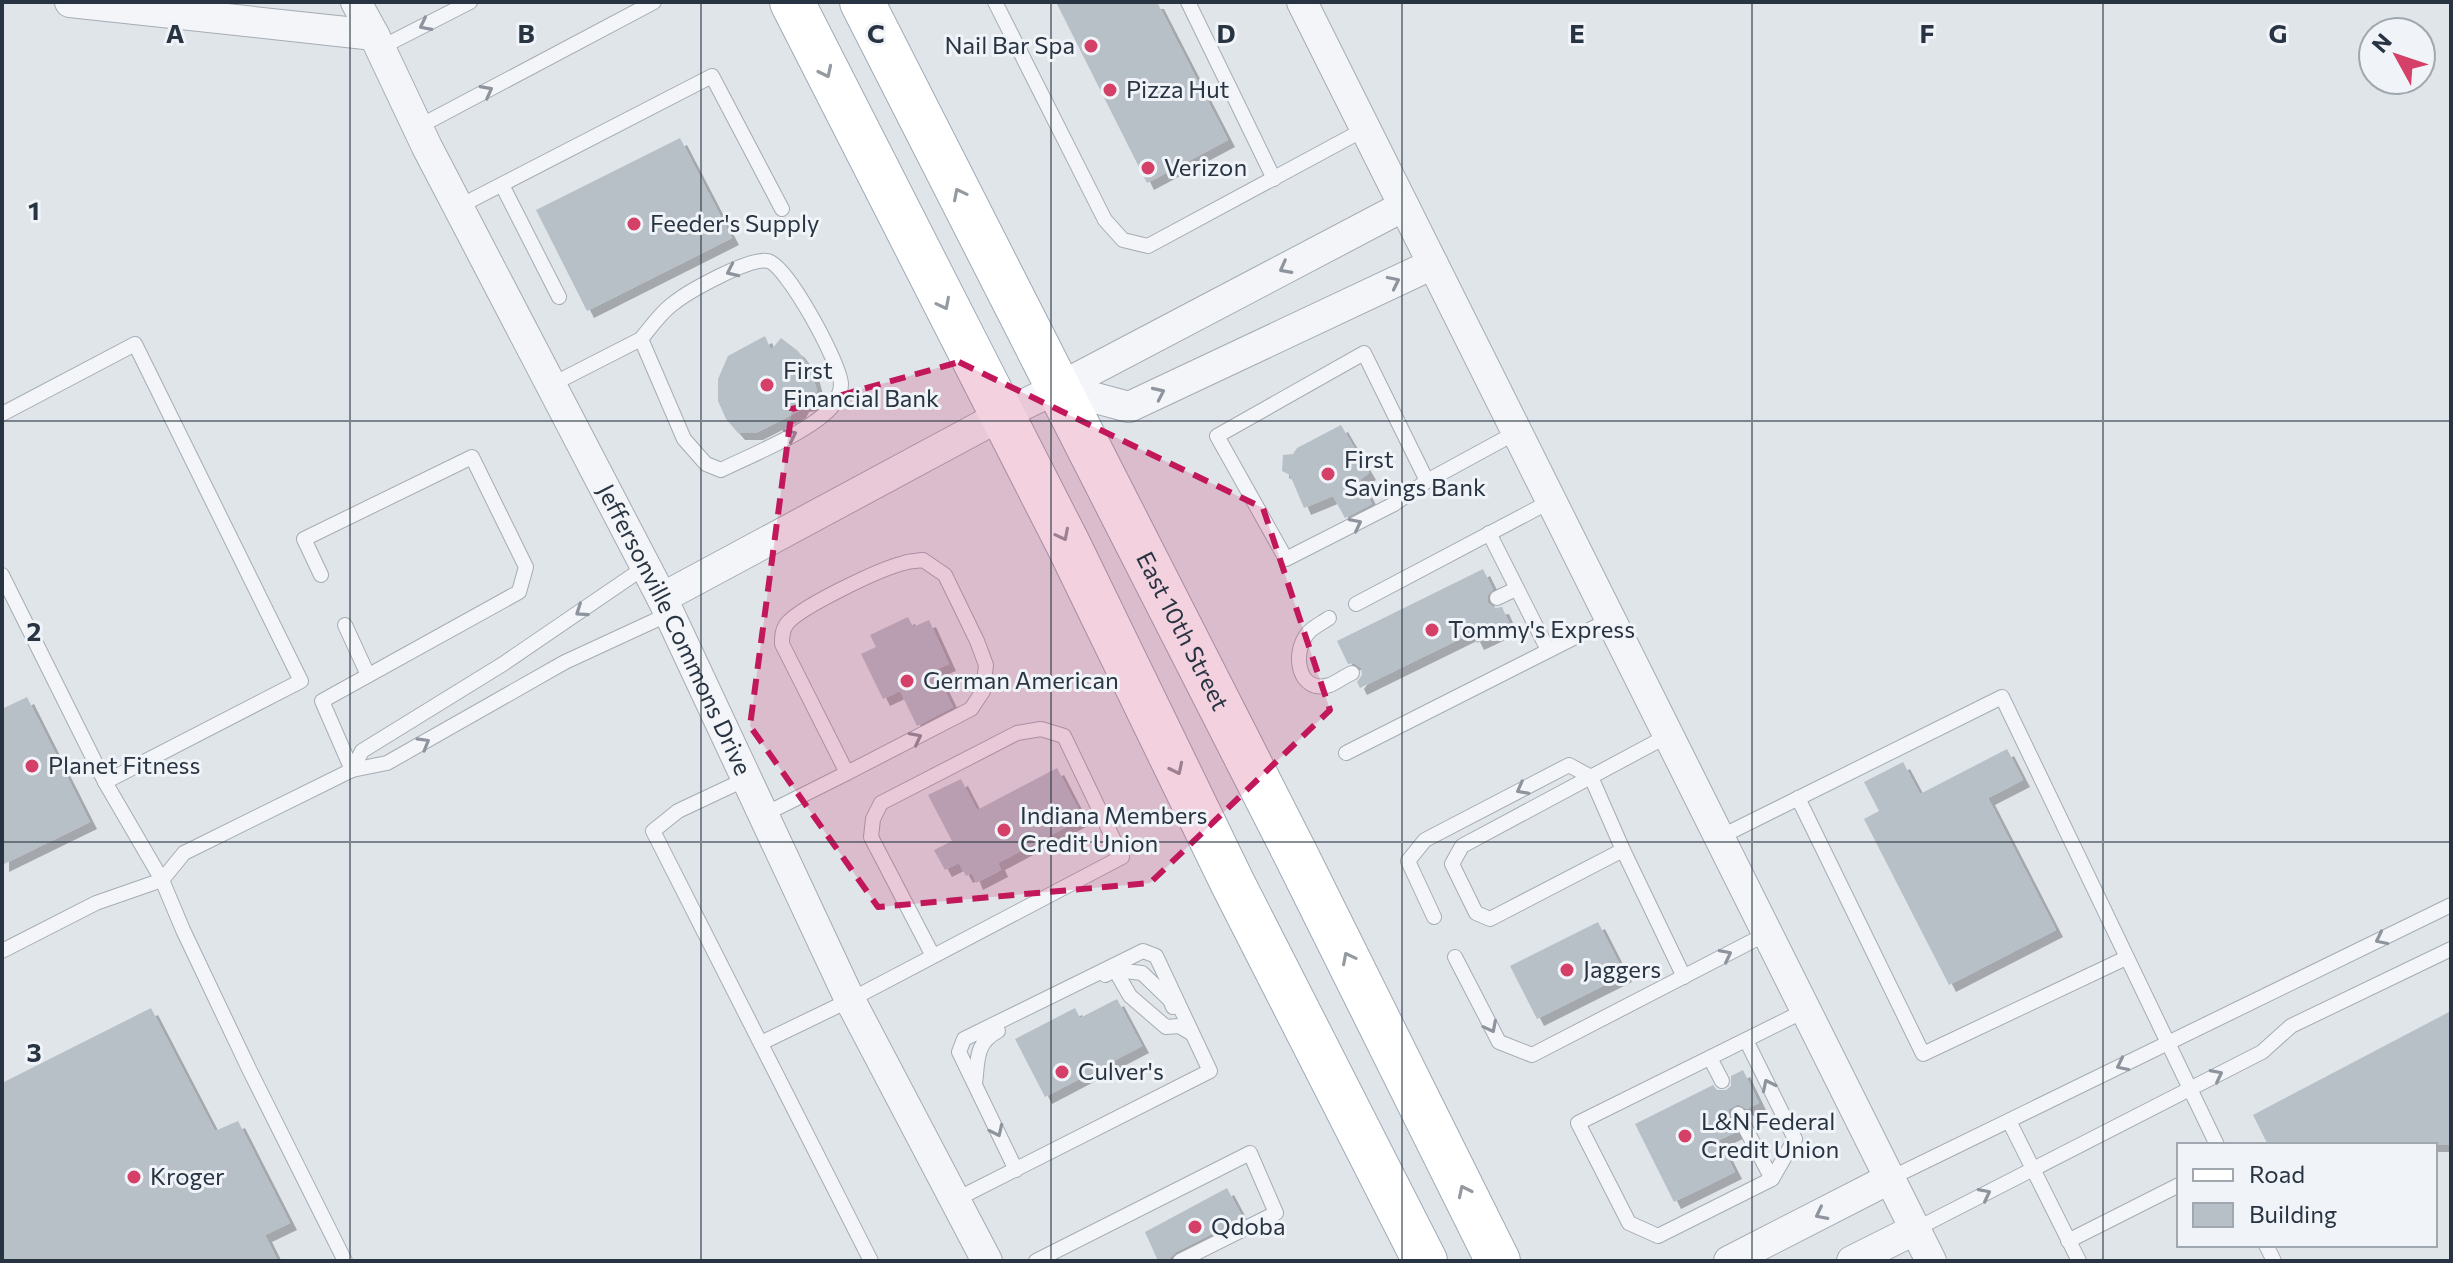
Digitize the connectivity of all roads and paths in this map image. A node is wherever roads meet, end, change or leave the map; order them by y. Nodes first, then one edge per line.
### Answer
1 (70, 2) edge
2 (356, 2) edge
3 (470, 2) edge
4 (654, 2) edge
5 (792, 2) edge
6 (862, 2) edge
7 (995, 2) edge
8 (1188, 2) edge
9 (1302, 2) edge
10 (377, 41) junction
11 (418, 127) junction
12 (1365, 129) junction
13 (1274, 179) junction
14 (502, 185) junction
15 (1404, 206) junction
16 (458, 207) junction
17 (782, 209) dead end
18 (1433, 264) junction
19 (559, 297) dead end
20 (641, 339) junction
21 (551, 385) junction
22 (1058, 388) junction
23 (2, 414) edge
24 (1002, 415) junction
25 (1517, 432) junction
26 (1427, 481) junction
27 (1551, 501) junction
28 (1489, 533) junction
29 (645, 567) junction
30 (2, 575) edge
31 (321, 575) dead end
32 (1516, 589) junction
33 (1497, 598) dead end
34 (1356, 604) dead end
35 (666, 606) junction
36 (1329, 618) dead end
37 (1611, 619) junction
38 (345, 625) dead end
39 (1548, 650) junction
40 (1352, 673) dead end
41 (368, 675) junction
42 (301, 681) junction
43 (322, 701) junction
44 (1669, 735) junction
45 (1346, 753) dead end
46 (352, 770) junction
47 (847, 773) junction
48 (1591, 777) junction
49 (746, 779) junction
50 (105, 782) junction
51 (1798, 798) junction
52 (763, 815) junction
53 (1720, 837) junction
54 (1623, 850) junction
55 (162, 880) junction
56 (2451, 905) edge
57 (1434, 917) dead end
58 (1768, 933) junction
59 (2451, 949) edge
60 (2, 951) edge
61 (933, 956) junction
62 (1455, 957) dead end
63 (2126, 958) junction
64 (1115, 970) junction
65 (1684, 977) junction
66 (850, 1000) junction
67 (1806, 1010) junction
68 (1185, 1030) junction
69 (1746, 1040) junction
70 (761, 1043) junction
71 (2166, 1044) junction
72 (1710, 1058) junction
73 (1722, 1081) dead end
74 (975, 1084) junction
75 (2189, 1089) junction
76 (1738, 1114) dead end
77 (2009, 1121) junction
78 (2216, 1143) edge
79 (2032, 1169) junction
80 (1016, 1170) junction
81 (1891, 1178) junction
82 (1772, 1179) junction
83 (2177, 1186) edge
84 (955, 1200) junction
85 (1916, 1229) junction
86 (2068, 1241) junction
87 (1060, 1256) edge
88 (345, 1261) edge
89 (871, 1261) edge
90 (987, 1261) edge
91 (1036, 1261) edge
92 (1180, 1261) edge
93 (1425, 1261) edge
94 (1498, 1261) edge
95 (1729, 1261) edge
96 (1852, 1261) edge
97 (1931, 1261) edge
98 (2079, 1261) edge

1 - 10 street
2 - 10 street, Jeffersonville Commons Drive
3 -> 10 lane
11 -> 4 lane
5 -> 24 main road
22 -> 6 main road, East 10th Street
7 - 13 lane
8 - 13 lane
9 - 12 street
10 - 11 street, Jeffersonville Commons Drive
11 - 16 street, Jeffersonville Commons Drive
12 - 13 lane
12 - 15 street
14 - 16 lane
14 - 17 lane
14 - 19 lane
15 - 18 street
15 -> 22 street
16 - 21 street, Jeffersonville Commons Drive
22 -> 18 street
18 - 25 street
20 -> 20 lane
20 - 21 lane
21 - 29 street, Jeffersonville Commons Drive
22 - 24 street
94 -> 22 main road, East 10th Street
23 - 42 lane
24 - 35 street
24 -> 93 main road
25 - 26 lane
25 - 27 street
26 -> 26 lane
27 - 28 lane
27 - 37 street
28 - 32 lane
28 - 34 lane
29 - 35 street, Jeffersonville Commons Drive
29 -> 46 lane
30 - 50 lane
31 - 41 lane
32 - 33 lane
32 - 39 lane
46 -> 35 lane
35 - 49 street, Jeffersonville Commons Drive
36 - 40 lane
37 - 39 lane
37 - 44 street
38 - 41 lane
39 - 45 lane
41 - 43 lane
42 - 43 lane
42 - 50 lane
43 - 46 lane
44 - 48 lane
44 - 53 street
46 - 55 lane
47 -> 47 lane
47 - 52 lane
48 - 54 lane
48 - 54 lane
48 -> 57 lane
49 - 52 street, Jeffersonville Commons Drive
49 - 70 lane
50 - 55 lane
51 - 53 lane
51 - 63 lane
51 - 63 lane
52 - 66 street, Jeffersonville Commons Drive
53 - 58 street
54 - 65 lane
55 - 60 lane
55 - 88 lane
56 -> 71 lane
65 -> 58 lane
58 - 67 street
75 -> 59 lane
61 - 61 lane
61 - 66 lane
62 -> 65 lane
63 - 71 lane
64 - 68 lane
64 - 68 lane
64 - 74 lane
66 - 70 lane
66 - 84 street, Jeffersonville Commons Drive
67 - 69 lane
67 - 81 street
68 - 74 lane
68 - 80 lane
69 - 72 lane
82 -> 69 lane
70 - 89 lane
71 - 75 lane
71 -> 77 lane
72 - 73 lane
72 - 82 lane
74 -> 80 lane
75 - 78 lane
75 - 79 lane
76 - 82 lane
77 - 79 lane
77 - 81 lane
85 -> 79 lane
79 - 86 lane
80 - 84 lane
81 - 85 street
81 -> 95 street
83 - 86 lane
84 - 90 street, Jeffersonville Commons Drive
85 - 96 street
85 - 97 street
86 - 98 lane
87 - 91 lane
87 - 92 lane

